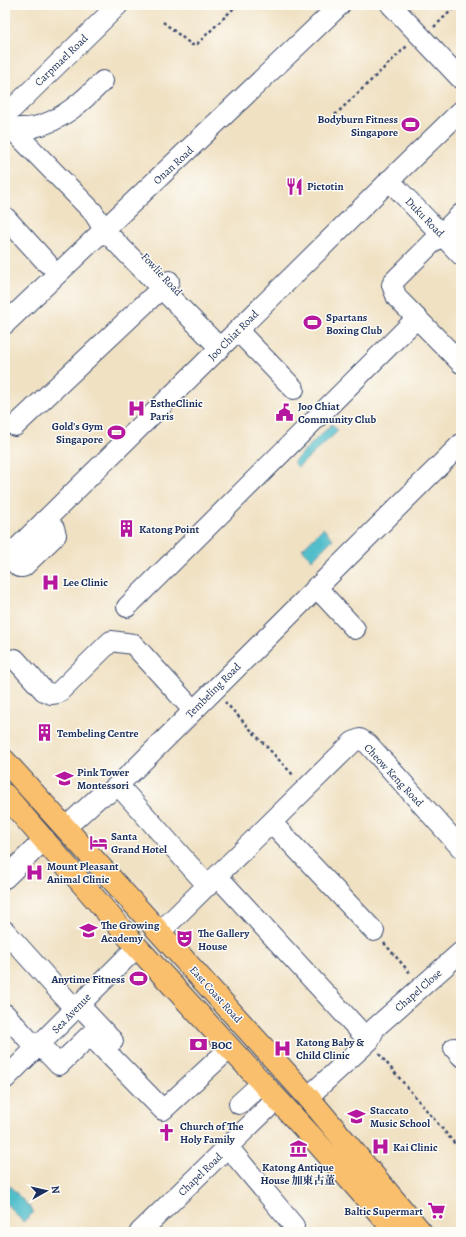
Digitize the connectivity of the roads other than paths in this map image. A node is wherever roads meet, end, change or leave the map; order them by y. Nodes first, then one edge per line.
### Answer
1 (118, 5) edge
2 (340, 5) edge
3 (391, 5) edge
4 (461, 79) edge
5 (103, 80) dead end
6 (461, 111) edge
7 (7, 124) edge
8 (389, 180) junction
9 (461, 214) edge
10 (5, 217) edge
11 (109, 226) junction
12 (441, 233) junction
13 (461, 255) edge
14 (47, 263) dead end
15 (166, 284) junction
16 (417, 318) junction
17 (5, 324) edge
18 (228, 341) junction
19 (461, 363) edge
20 (294, 389) dead end
21 (15, 426) dead end
22 (461, 444) edge
23 (7, 558) edge
24 (316, 587) junction
25 (127, 608) dead end
26 (355, 629) dead end
27 (15, 659) dead end
28 (194, 710) junction
29 (5, 761) edge
30 (114, 789) junction
31 (5, 795) edge
32 (272, 823) junction
33 (69, 831) junction
34 (45, 839) junction
35 (461, 848) edge
36 (5, 878) edge
37 (213, 881) junction
38 (5, 931) edge
39 (374, 931) road end
40 (160, 932) junction
41 (137, 947) junction
42 (461, 952) edge
43 (77, 1007) junction
44 (5, 1014) edge
45 (368, 1034) junction
46 (38, 1047) junction
47 (230, 1048) junction
48 (5, 1079) edge
49 (262, 1083) junction
50 (305, 1093) junction
51 (166, 1096) dead end
52 (277, 1099) junction
53 (239, 1104) dead end
54 (228, 1147) junction
55 (294, 1226) dead end
56 (140, 1232) edge
57 (396, 1232) edge
58 (421, 1232) edge

1 - 7 street, Carpmael Road
2 - 11 street, Onan Road
3 - 4 street
5 - 7 street
6 - 8 street, Joo Chiat Road
7 - 11 street, Fowlie Road
8 - 12 street, Duku Road
8 - 18 street, Joo Chiat Road
9 - 12 street
10 - 14 street
11 - 15 street, Fowlie Road
11 - 17 street, Onan Road
12 - 13 street, Duku Road
12 - 16 street
15 - 18 street, Fowlie Road
15 - 21 street
16 - 19 street
16 - 25 street
18 - 20 street, Fowlie Road
18 - 23 street, Joo Chiat Road
22 - 24 street, Tembeling Road
24 - 26 street
24 - 28 street, Tembeling Road
27 - 28 street
28 - 30 street, Tembeling Road
29 - 33 main road, East Coast Road
30 - 33 street, Tembeling Road
30 - 37 street
31 - 34 main road
32 - 35 street, Cheow Keng Road
32 - 37 street, Cheow Keng Road
32 - 39 street
33 - 40 main road, East Coast Road
34 - 36 street
34 - 41 main road
37 - 40 street, Cheow Keng Road
37 - 45 street
38 - 43 street
40 - 50 main road, East Coast Road
41 - 43 street, Sea Avenue
41 - 47 main road
42 - 45 street, Chapel Close
43 - 46 street, Sea Avenue
43 - 51 street
44 - 46 street
45 - 50 street, Chapel Close
46 - 47 street
46 - 48 street, Sea Avenue
47 - 49 main road
49 - 52 main road
49 - 53 street
50 - 58 main road, East Coast Road
52 - 54 street, Chapel Road
52 - 57 main road
54 - 55 street
54 - 56 street, Chapel Road

